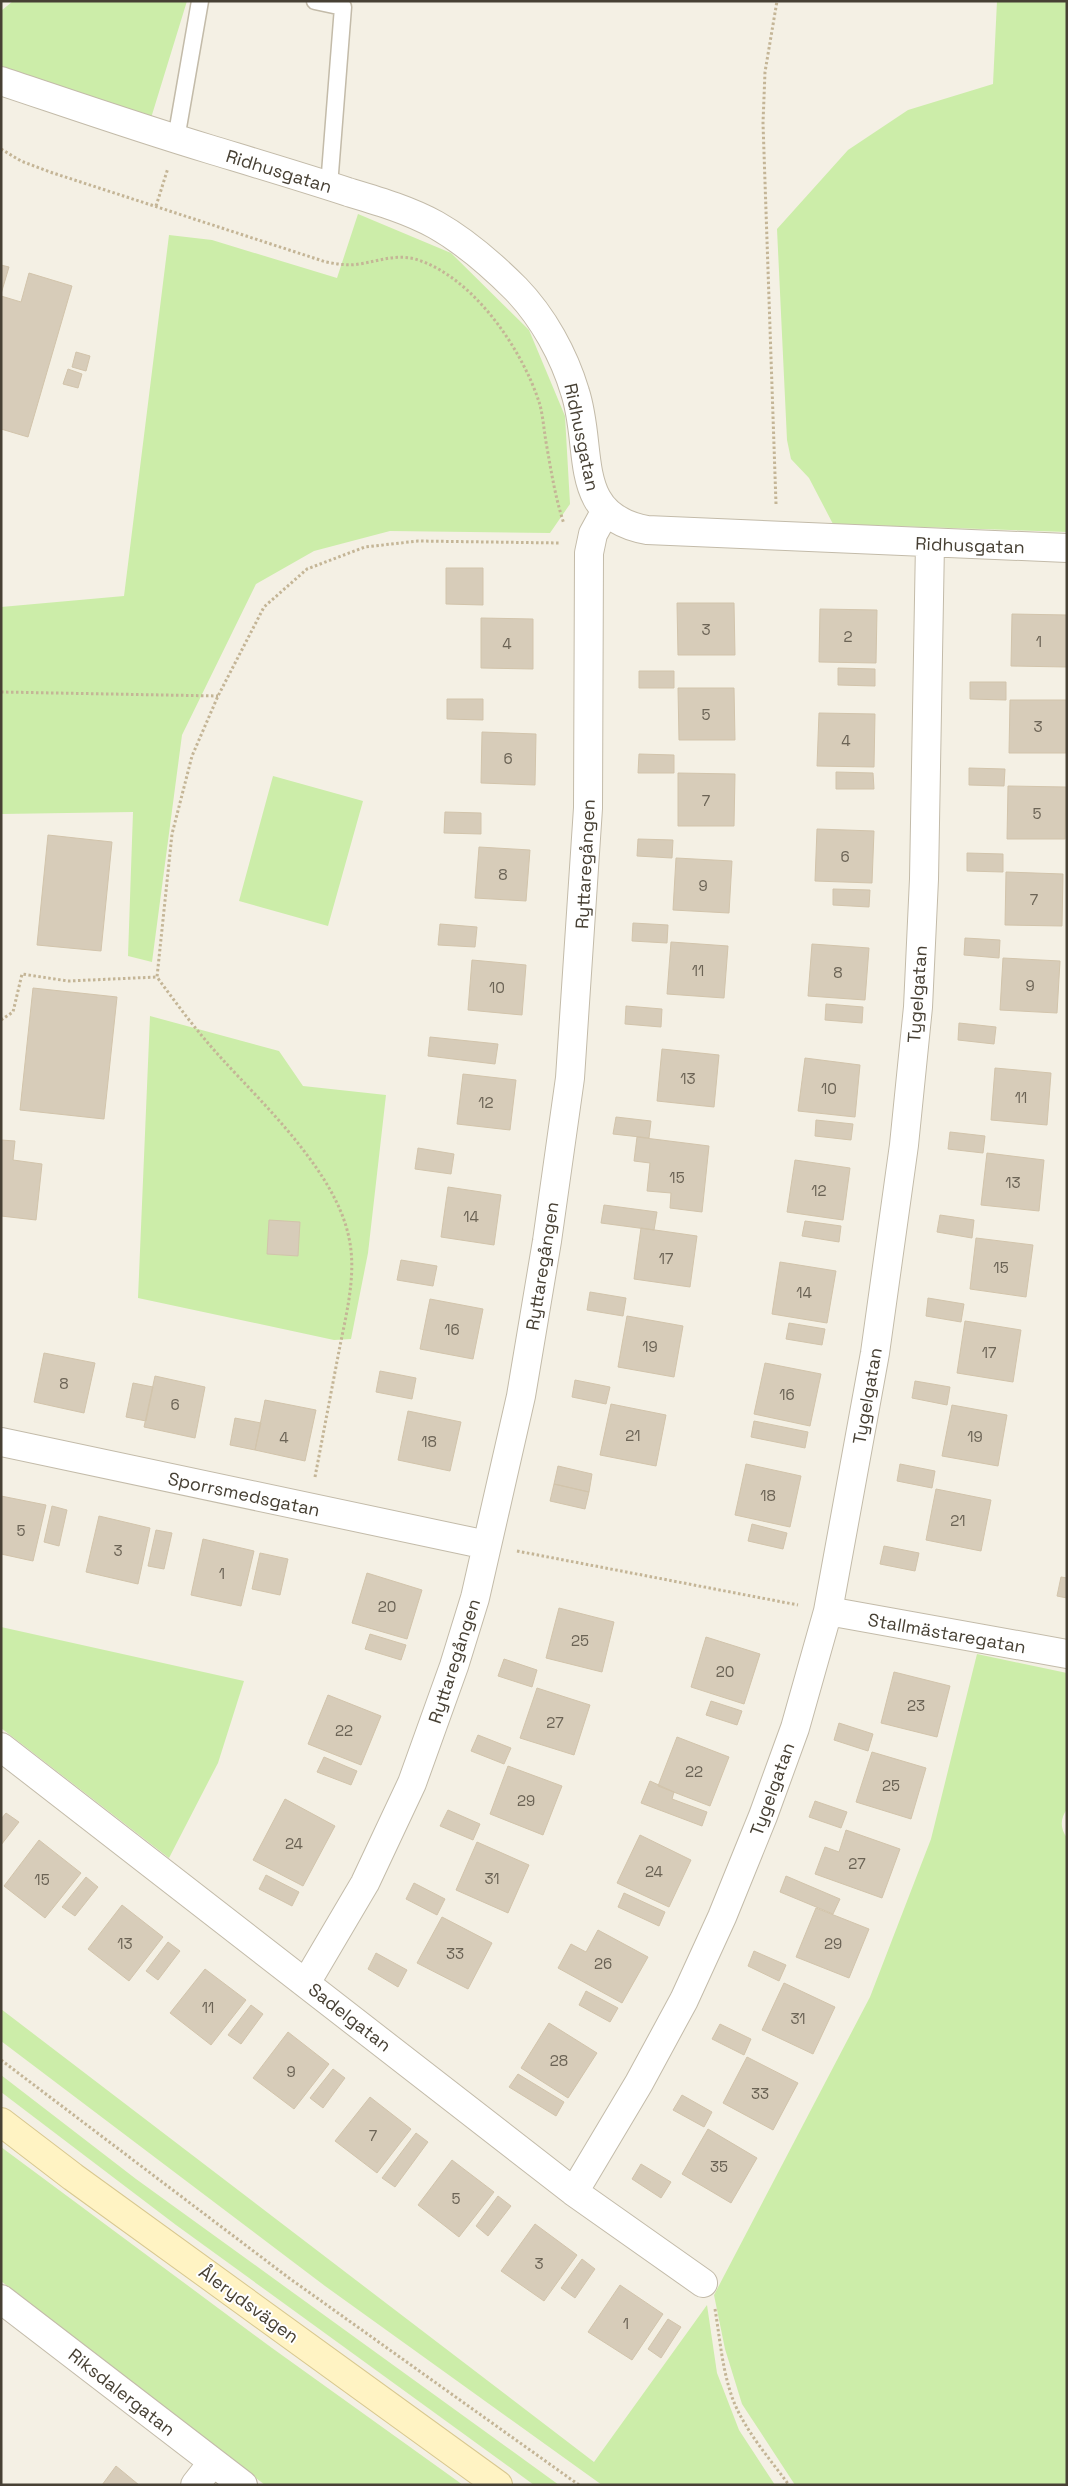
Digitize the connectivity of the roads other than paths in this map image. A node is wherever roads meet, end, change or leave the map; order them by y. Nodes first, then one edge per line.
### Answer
1 (200, 1) edge
2 (315, 1) edge
3 (1, 81) edge
4 (176, 139) junction
5 (329, 186) junction
6 (605, 512) junction
7 (930, 543) junction
8 (1067, 548) edge
9 (1, 1442) edge
10 (486, 1545) junction
11 (828, 1611) junction
12 (1067, 1654) edge
13 (1, 1747) edge
14 (306, 1983) junction
15 (1, 2122) edge
16 (574, 2192) junction
17 (702, 2283) road end
18 (1, 2299) edge
19 (213, 2462) junction
20 (195, 2485) edge
21 (243, 2485) edge
22 (498, 2485) edge

1 - 4 lane
2 - 5 lane
3 - 4 street, Ridhusgatan
4 - 5 street, Ridhusgatan
5 - 6 street, Ridhusgatan
6 - 7 street, Ridhusgatan
6 - 10 street, Ryttaregången
7 - 8 street, Ridhusgatan
7 - 11 street, Tygelgatan
9 - 10 street, Sporrsmedsgatan
10 - 14 street, Ryttaregången
11 - 12 street, Stallmästaregatan
11 - 16 street, Tygelgatan
13 - 14 street, Sadelgatan
14 - 16 street, Sadelgatan
15 - 22 main road, Ålerydsvägen
16 - 17 street, Sadelgatan
18 - 19 street, Riksdalergatan
19 - 20 street
19 - 21 street, Riksdalergatan

